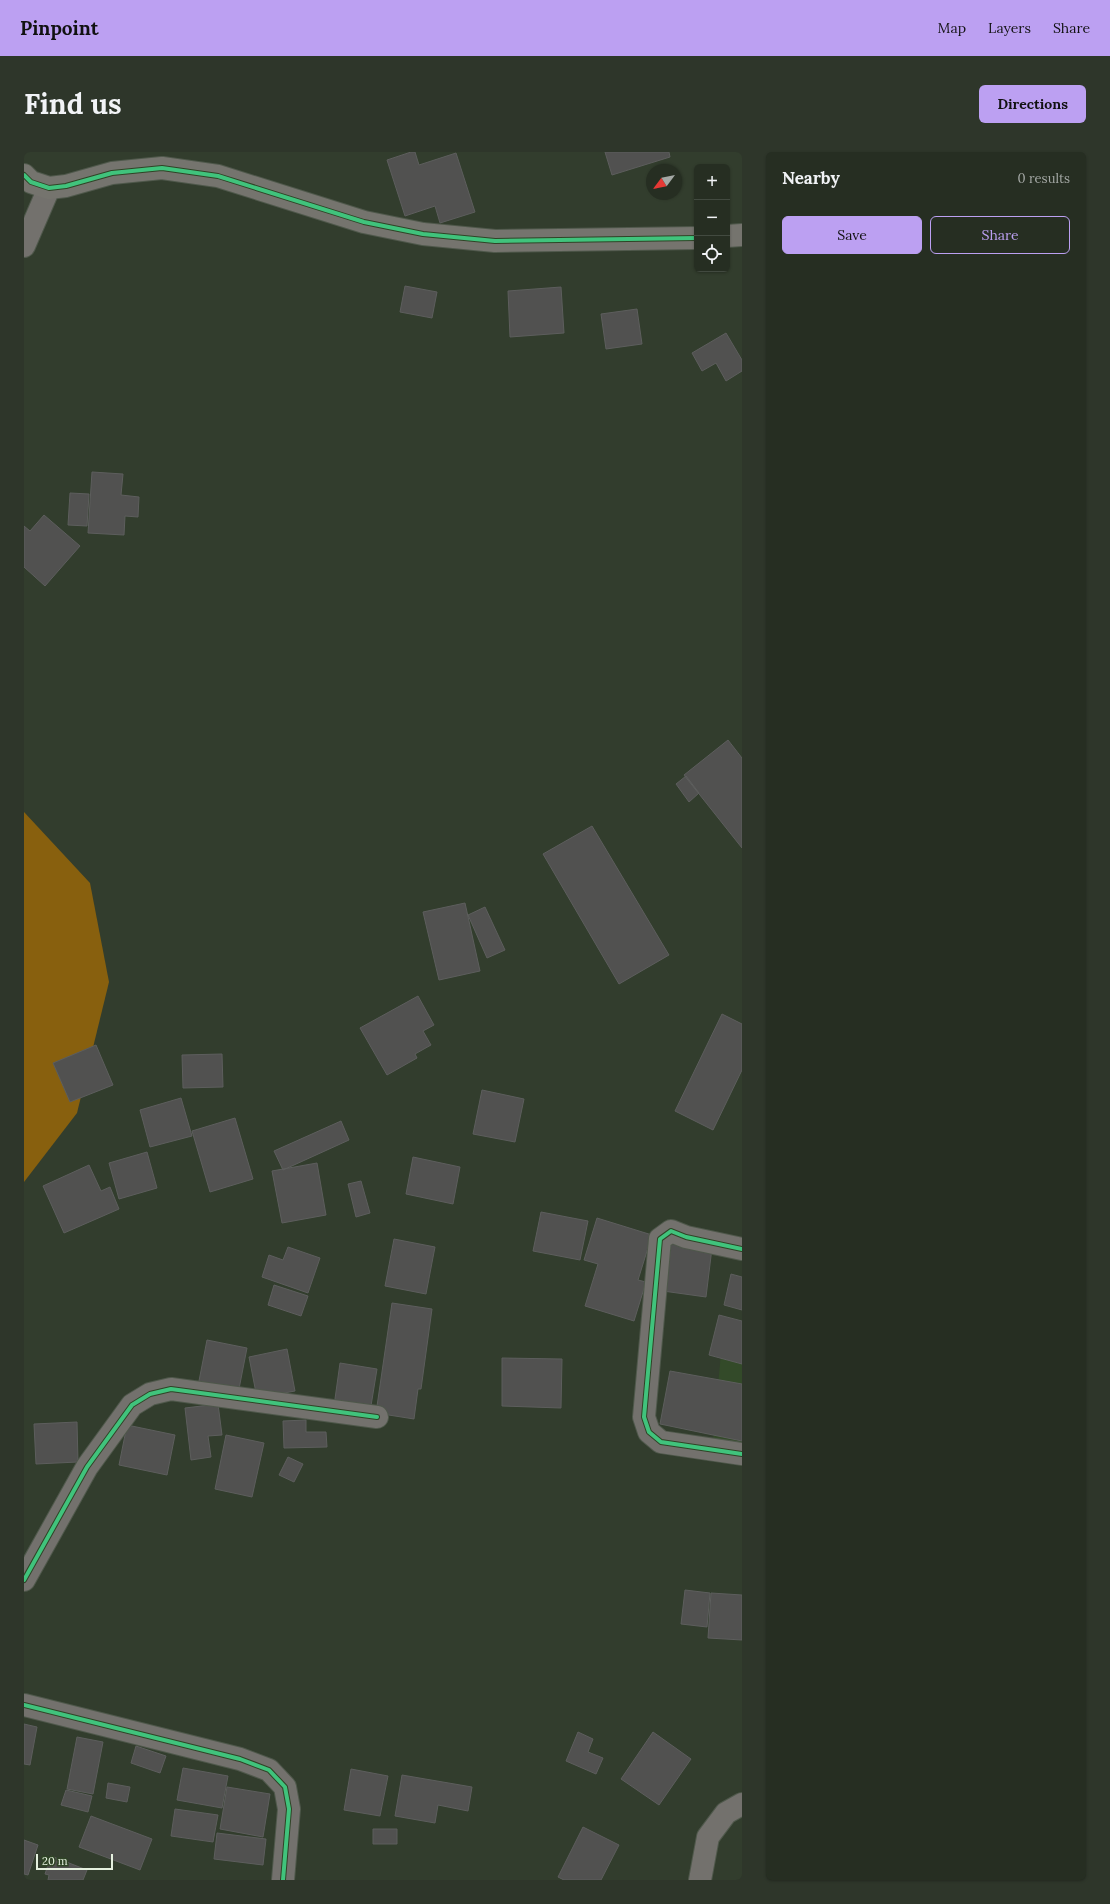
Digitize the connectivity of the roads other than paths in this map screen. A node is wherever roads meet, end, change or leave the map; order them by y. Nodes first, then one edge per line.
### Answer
1 (24, 175) edge
2 (49, 188) junction
3 (742, 235) edge
4 (730, 236) edge
5 (694, 238) edge
6 (24, 246) edge
7 (742, 1249) edge
8 (377, 1417) dead end
9 (742, 1454) edge
10 (24, 1580) edge
11 (24, 1705) edge
12 (742, 1804) edge
13 (283, 1880) edge
14 (700, 1880) edge

1 - 2 street
2 - 5 street
2 - 6 street
3 - 4 street
7 - 9 street
8 - 10 street
11 - 13 street
12 - 14 street

